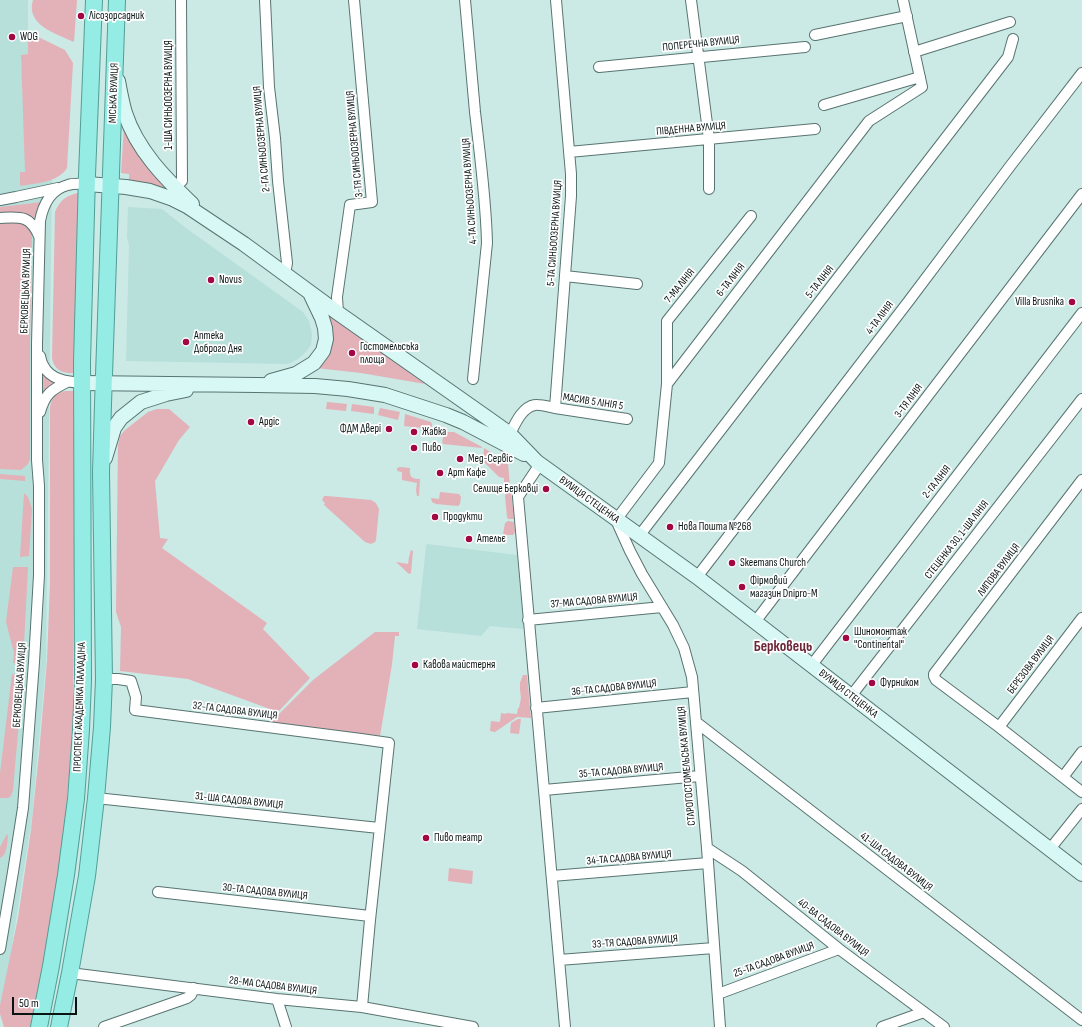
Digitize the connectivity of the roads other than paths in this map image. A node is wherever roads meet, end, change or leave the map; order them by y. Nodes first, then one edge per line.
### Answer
1 (94, 0) edge
2 (117, 0) edge
3 (181, 0) edge
4 (266, 0) edge
5 (354, 0) edge
6 (465, 0) edge
7 (556, 0) edge
8 (691, 0) edge
9 (903, 0) edge
10 (906, 16) junction
11 (1010, 22) dead end
12 (815, 35) dead end
13 (1013, 39) dead end
14 (805, 47) dead end
15 (914, 52) junction
16 (698, 56) junction
17 (115, 57) junction
18 (599, 67) dead end
19 (1082, 73) edge
20 (921, 82) junction
21 (824, 105) dead end
22 (815, 129) dead end
23 (709, 139) junction
24 (569, 152) junction
25 (87, 184) junction
26 (111, 185) junction
27 (60, 187) junction
28 (174, 187) junction
29 (709, 189) dead end
30 (1082, 194) edge
31 (0, 200) edge
32 (751, 216) dead end
33 (0, 218) edge
34 (204, 218) junction
35 (40, 239) junction
36 (285, 274) junction
37 (564, 276) junction
38 (637, 284) dead end
39 (310, 293) junction
40 (338, 313) junction
41 (1082, 313) edge
42 (37, 344) junction
43 (473, 379) dead end
44 (75, 383) junction
45 (104, 384) junction
46 (213, 384) junction
47 (666, 384) junction
48 (257, 385) junction
49 (1082, 399) edge
50 (554, 408) junction
51 (627, 419) dead end
52 (37, 421) junction
53 (510, 434) junction
54 (537, 462) junction
55 (101, 472) junction
56 (1082, 480) edge
57 (616, 520) junction
58 (639, 536) junction
59 (697, 577) junction
60 (662, 607) junction
61 (1082, 618) edge
62 (528, 620) junction
63 (755, 622) junction
64 (811, 666) junction
65 (104, 679) junction
66 (693, 692) junction
67 (852, 696) junction
68 (536, 708) junction
69 (696, 722) junction
70 (999, 727) junction
71 (1082, 752) edge
72 (700, 776) junction
73 (1063, 777) junction
74 (544, 790) junction
75 (1082, 792) edge
76 (96, 798) junction
77 (1082, 809) edge
78 (379, 828) junction
79 (707, 848) junction
80 (1050, 849) junction
81 (708, 863) junction
82 (1082, 874) edge
83 (552, 876) junction
84 (158, 892) dead end
85 (370, 916) junction
86 (714, 948) junction
87 (0, 949) edge
88 (839, 949) junction
89 (559, 960) junction
90 (70, 972) junction
91 (194, 988) junction
92 (718, 994) junction
93 (277, 999) junction
94 (362, 1007) junction
95 (924, 1012) junction
96 (1082, 1020) edge
97 (39, 1027) edge
98 (59, 1027) edge
99 (104, 1027) edge
100 (286, 1027) edge
101 (473, 1027) edge
102 (566, 1027) edge
103 (720, 1027) edge
104 (882, 1027) edge
105 (944, 1027) edge

1 - 25 highway
2 - 17 highway, МІСЬКА ВУЛИЦЯ
3 - 28 street, 1-ША СИНЬООЗЕРНА ВУЛИЦЯ
4 - 36 street, 2-ГА СИНЬООЗЕРНА ВУЛИЦЯ
5 - 40 street, 3-ТЯ СИНЬООЗЕРНА ВУЛИЦЯ
6 - 43 street, 4-ТА СИНЬООЗЕРНА ВУЛИЦЯ
7 - 24 street, 5-ТА СИНЬООЗЕРНА ВУЛИЦЯ
8 - 16 street
9 - 10 street
10 - 12 street
10 - 15 street
11 - 15 street
13 - 58 street, 5-ТА ЛІНІЯ
14 - 16 street, ПОПЕРЕЧНА ВУЛИЦЯ
15 - 20 street
16 - 18 street, ПОПЕРЕЧНА ВУЛИЦЯ
16 - 23 street
17 - 26 highway, МІСЬКА ВУЛИЦЯ
17 - 28 main road
19 - 59 street, 4-ТА ЛІНІЯ
20 - 21 street
20 - 47 street, 6-ТА ЛІНІЯ
22 - 23 street, ПІВДЕННА ВУЛИЦЯ
23 - 24 street, ПІВДЕННА ВУЛИЦЯ
23 - 29 street
24 - 37 street, 5-ТА СИНЬООЗЕРНА ВУЛИЦЯ
25 - 26 main road
25 - 27 street
25 - 44 highway
26 - 34 main road
26 - 45 highway
27 - 31 street
27 - 35 street, БЕРКОВЕЦЬКА ВУЛИЦЯ
28 - 34 main road
30 - 63 street, 3-ТЯ ЛІНІЯ
32 - 47 street, 7-МА ЛІНІЯ
33 - 35 street, БЕРКОВЕЦЬКА ВУЛИЦЯ
34 - 36 main road
35 - 42 street, БЕРКОВЕЦЬКА ВУЛИЦЯ
36 - 39 main road
37 - 38 street
37 - 50 street, 5-ТА СИНЬООЗЕРНА ВУЛИЦЯ
39 - 40 main road, ВУЛИЦЯ СТЕЦЕНКА
39 - 48 main road
40 - 53 main road, ВУЛИЦЯ СТЕЦЕНКА
41 - 64 street, 2-ГА ЛІНІЯ
42 - 44 street, БЕРКОВЕЦЬКА ВУЛИЦЯ
42 - 52 street, БЕРКОВЕЦЬКА ВУЛИЦЯ
44 - 45 main road
44 - 52 street, БЕРКОВЕЦЬКА ВУЛИЦЯ
44 - 97 highway, ПРОСПЕКТ АКАДЕМІКА ПАЛЛАДІНА
45 - 46 main road
45 - 55 highway, ПРОСПЕКТ АКАДЕМІКА ПАЛЛАДІНА
46 - 48 main road
46 - 55 main road
47 - 57 street
48 - 54 main road, ВУЛИЦЯ СТЕЦЕНКА
49 - 67 street, СТЕЦЕНКА 30, 1-ША ЛІНІЯ
50 - 51 street, МАСИВ 5 ЛІНІЯ 5
50 - 53 street
52 - 87 street, БЕРКОВЕЦЬКА ВУЛИЦЯ
53 - 54 main road, ВУЛИЦЯ СТЕЦЕНКА
54 - 57 main road, ВУЛИЦЯ СТЕЦЕНКА
54 - 62 street
55 - 65 highway, ПРОСПЕКТ АКАДЕМІКА ПАЛЛАДІНА
56 - 70 street, ЛИПОВА ВУЛИЦЯ
57 - 58 main road, ВУЛИЦЯ СТЕЦЕНКА
57 - 60 street, СТАРОГОСТОМЕЛЬСЬКА ВУЛИЦЯ
58 - 59 main road, ВУЛИЦЯ СТЕЦЕНКА
59 - 63 main road, ВУЛИЦЯ СТЕЦЕНКА
60 - 62 street, 37-МА САДОВА ВУЛИЦЯ
60 - 66 street, СТАРОГОСТОМЕЛЬСЬКА ВУЛИЦЯ
61 - 70 street, БЕРЕЗОВА ВУЛИЦЯ
62 - 68 street
63 - 64 main road, ВУЛИЦЯ СТЕЦЕНКА
64 - 67 main road, ВУЛИЦЯ СТЕЦЕНКА
65 - 76 highway, ПРОСПЕКТ АКАДЕМІКА ПАЛЛАДІНА
65 - 78 street, 32-ГА САДОВА ВУЛИЦЯ
66 - 68 street, 36-ТА САДОВА ВУЛИЦЯ
66 - 69 street, СТАРОГОСТОМЕЛЬСЬКА ВУЛИЦЯ
67 - 80 main road, ВУЛИЦЯ СТЕЦЕНКА
68 - 74 street
69 - 72 street, СТАРОГОСТОМЕЛЬСЬКА ВУЛИЦЯ
69 - 96 street, 41-ША САДОВА ВУЛИЦЯ
70 - 73 street
71 - 73 street
72 - 74 street, 35-ТА САДОВА ВУЛИЦЯ
72 - 79 street, СТАРОГОСТОМЕЛЬСЬКА ВУЛИЦЯ
73 - 75 street
74 - 83 street
76 - 78 street, 31-ША САДОВА ВУЛИЦЯ
76 - 90 highway, ПРОСПЕКТ АКАДЕМІКА ПАЛЛАДІНА
77 - 80 street
78 - 85 street
79 - 81 street, СТАРОГОСТОМЕЛЬСЬКА ВУЛИЦЯ
79 - 88 street, 40-ВА САДОВА ВУЛИЦЯ
80 - 82 main road, ВУЛИЦЯ СТЕЦЕНКА
81 - 83 street, 34-ТА САДОВА ВУЛИЦЯ
81 - 86 street, СТАРОГОСТОМЕЛЬСЬКА ВУЛИЦЯ
83 - 89 street
84 - 85 street, 30-ТА САДОВА ВУЛИЦЯ
85 - 94 street
86 - 89 street, 33-ТЯ САДОВА ВУЛИЦЯ
86 - 92 street, СТАРОГОСТОМЕЛЬСЬКА ВУЛИЦЯ
88 - 92 street, 25-ТА САДОВА ВУЛИЦЯ
88 - 95 street, 40-ВА САДОВА ВУЛИЦЯ
89 - 102 street
90 - 91 street, 28-МА САДОВА ВУЛИЦЯ
90 - 98 highway, ПРОСПЕКТ АКАДЕМІКА ПАЛЛАДІНА
91 - 93 street, 28-МА САДОВА ВУЛИЦЯ
91 - 99 street
92 - 103 street, СТАРОГОСТОМЕЛЬСЬКА ВУЛИЦЯ
93 - 94 street, 28-МА САДОВА ВУЛИЦЯ
93 - 100 street
94 - 101 street, 28-МА САДОВА ВУЛИЦЯ
95 - 104 street
95 - 105 street, 40-ВА САДОВА ВУЛИЦЯ

